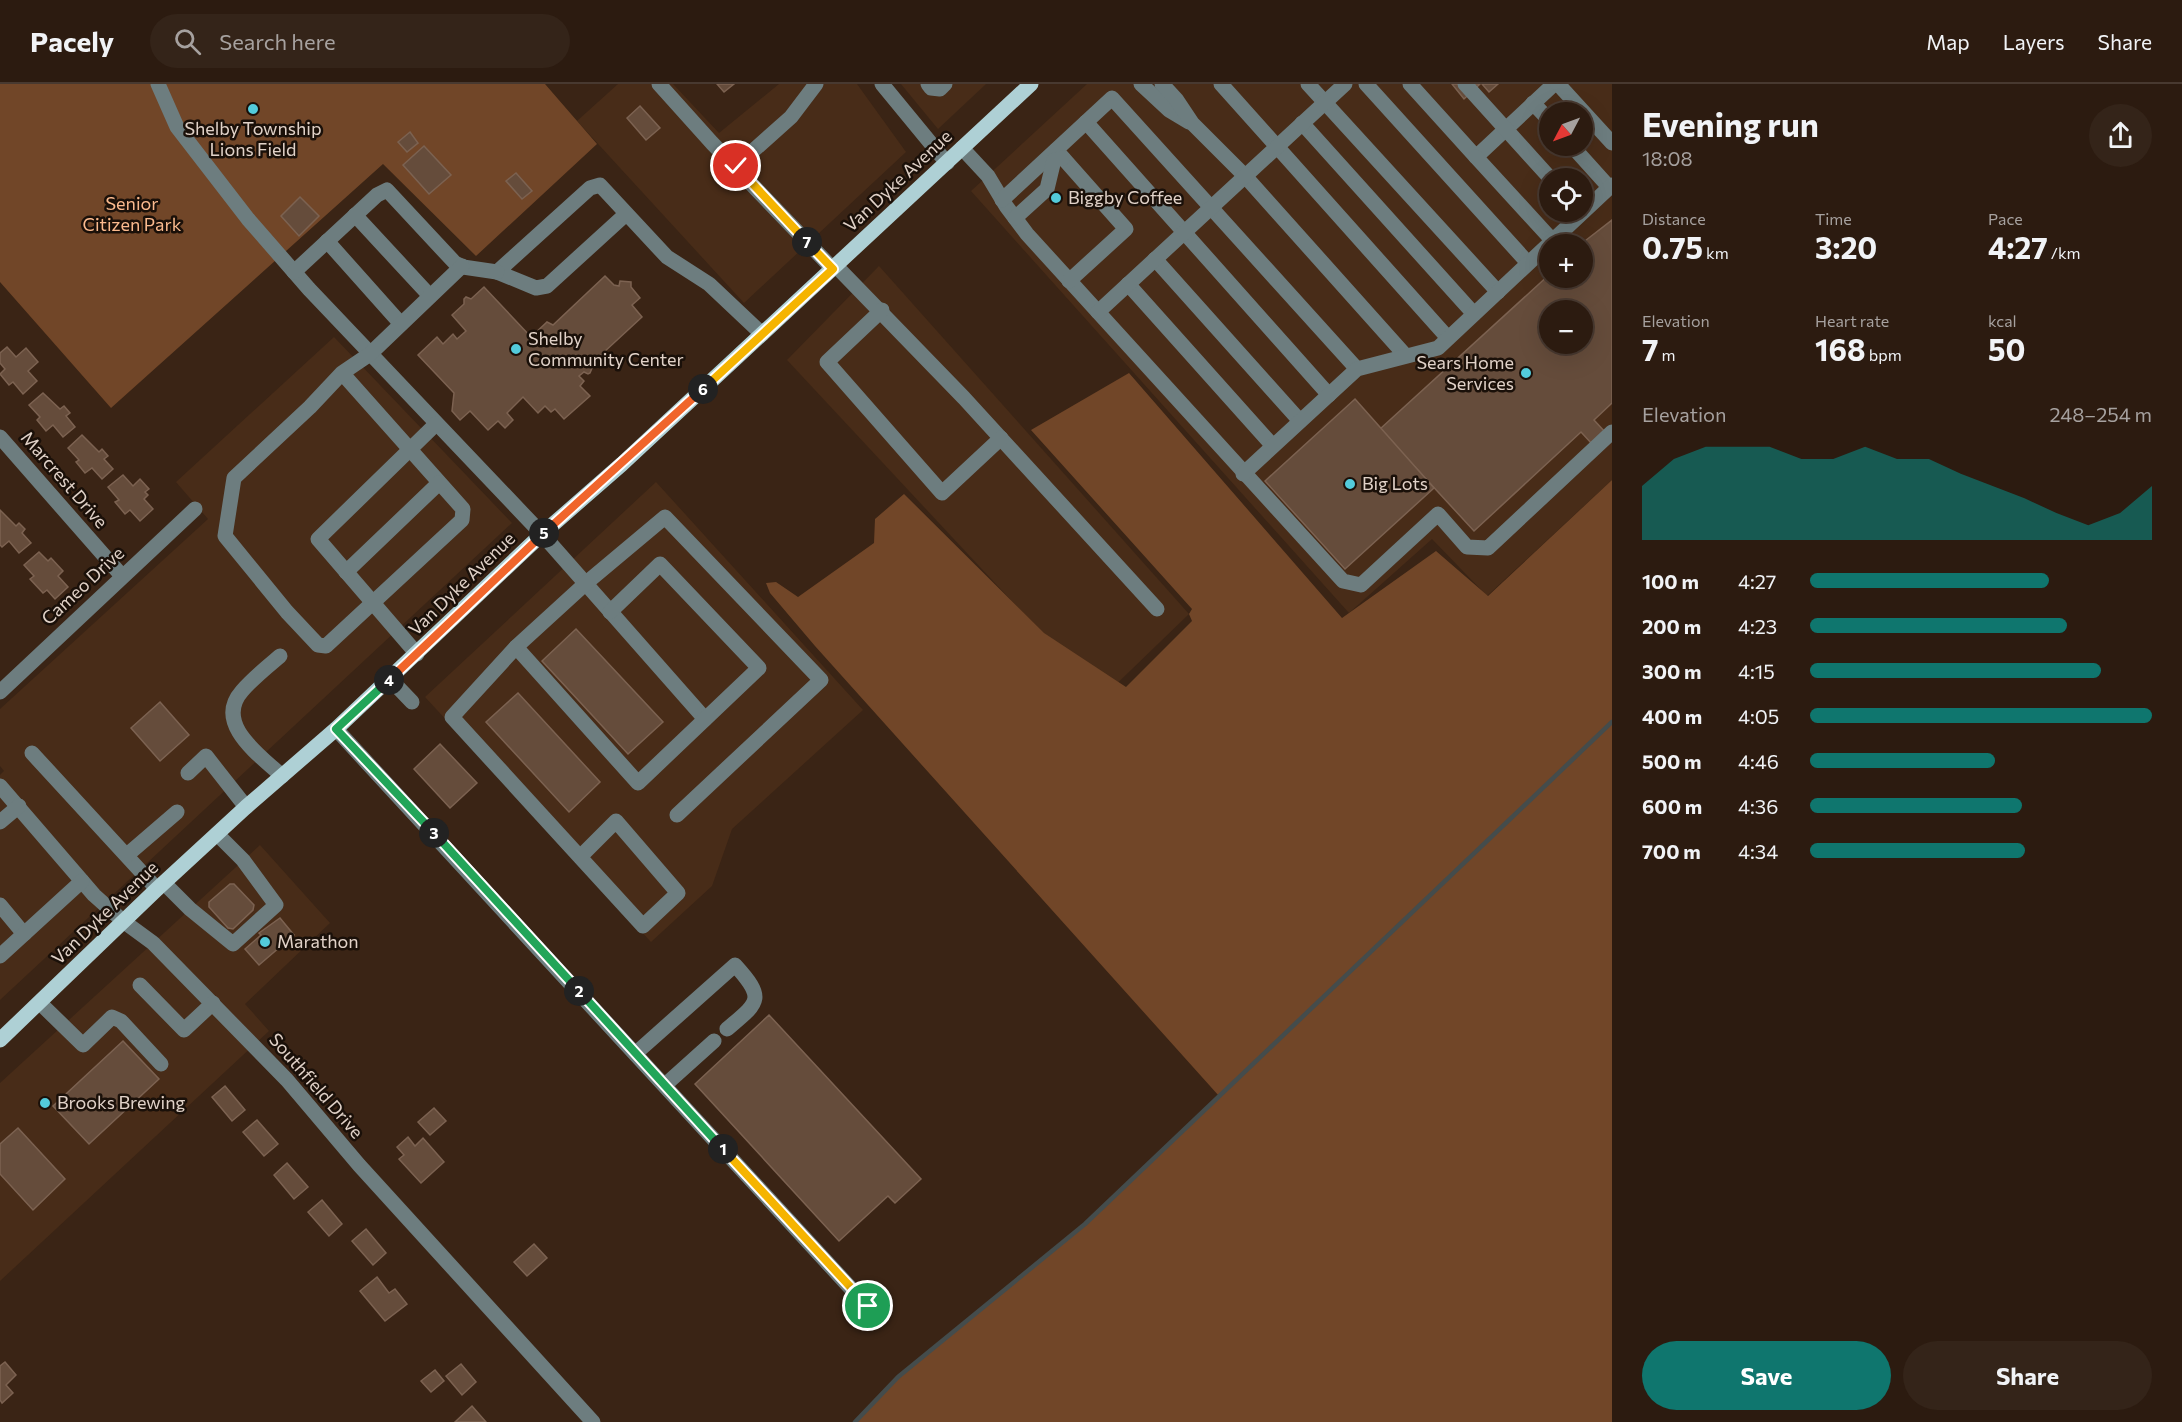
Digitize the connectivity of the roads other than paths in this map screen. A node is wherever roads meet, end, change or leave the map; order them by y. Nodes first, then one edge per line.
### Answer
1 (158, 84) edge
2 (659, 84) edge
3 (816, 84) edge
4 (882, 84) edge
5 (928, 84) edge
6 (945, 84) edge
7 (1031, 84) edge
8 (1141, 84) edge
9 (1162, 84) edge
10 (1221, 84) edge
11 (1308, 84) edge
12 (1345, 84) edge
13 (1366, 84) edge
14 (1410, 84) edge
15 (1465, 84) edge
16 (1554, 84) edge
17 (1558, 84) edge
18 (1325, 102) junction
19 (1533, 103) junction
20 (1539, 109) edge
21 (1086, 122) junction
22 (1192, 123) junction
23 (1302, 123) junction
24 (1505, 129) junction
25 (1612, 142) edge
26 (1277, 146) junction
27 (962, 148) junction
28 (1059, 154) junction
29 (1582, 156) edge
30 (1476, 157) junction
31 (947, 163) junction
32 (736, 166) junction
33 (1541, 168) edge
34 (1245, 176) junction
35 (1611, 186) edge
36 (1002, 200) junction
37 (1593, 202) edge
38 (1210, 208) junction
39 (626, 213) junction
40 (355, 215) junction
41 (1015, 218) junction
42 (1571, 222) edge
43 (1185, 231) junction
44 (1547, 234) edge
45 (1558, 234) edge
46 (327, 241) junction
47 (1539, 252) edge
48 (1155, 259) junction
49 (1528, 263) junction
50 (462, 266) junction
51 (835, 267) junction
52 (294, 272) junction
53 (497, 272) junction
54 (1070, 280) junction
55 (1128, 284) junction
56 (1498, 292) junction
57 (430, 296) junction
58 (882, 310) junction
59 (1098, 312) junction
60 (1474, 314) junction
61 (401, 324) junction
62 (762, 334) junction
63 (1448, 338) junction
64 (370, 354) junction
65 (1405, 356) junction
66 (1357, 369) junction
67 (342, 373) junction
68 (1329, 395) junction
69 (1300, 421) junction
70 (436, 424) junction
71 (1612, 432) edge
72 (0, 437) edge
73 (1001, 438) junction
74 (1273, 446) junction
75 (409, 451) junction
76 (1243, 474) junction
77 (439, 483) junction
78 (195, 509) dead end
79 (542, 534) junction
80 (346, 572) junction
81 (122, 576) junction
82 (585, 584) junction
83 (374, 604) junction
84 (1157, 609) dead end
85 (610, 612) junction
86 (516, 647) junction
87 (417, 654) junction
88 (280, 656) dead end
89 (390, 679) junction
90 (0, 692) edge
91 (412, 702) dead end
92 (705, 719) junction
93 (336, 729) junction
94 (32, 753) dead end
95 (188, 772) dead end
96 (282, 776) junction
97 (0, 786) edge
98 (18, 806) junction
99 (246, 807) junction
100 (177, 812) dead end
101 (677, 815) dead end
102 (0, 822) edge
103 (217, 834) junction
104 (127, 855) junction
105 (580, 857) junction
106 (82, 881) junction
107 (160, 886) junction
108 (0, 905) edge
109 (123, 921) junction
110 (24, 934) junction
111 (0, 956) edge
112 (140, 985) dead end
113 (39, 1003) junction
114 (213, 1003) junction
115 (727, 1029) dead end
116 (0, 1040) edge
117 (714, 1041) dead end
118 (636, 1053) junction
119 (161, 1064) dead end
120 (665, 1085) junction
121 (868, 1306) dead end
122 (593, 1422) edge

1 - 52 street
2 - 32 street
3 - 32 street
4 - 31 street
5 - 6 street
7 - 27 main road, Van Dyke Avenue
8 - 22 street
9 - 22 street
10 - 26 street
11 - 18 street
12 - 18 street
13 - 49 street
14 - 30 street
15 - 24 street
16 - 19 street
17 - 25 street
18 - 23 street
18 - 56 street
19 - 20 street
19 - 24 street
21 - 28 street
21 - 38 street
21 - 43 street
22 - 34 street
23 - 26 street
23 - 60 street
24 - 30 street
24 - 33 street
26 - 34 street
26 - 63 street
27 - 31 main road, Van Dyke Avenue
27 - 36 street
28 - 36 street
28 - 41 street
28 - 54 street
29 - 35 street
30 - 44 street
31 - 51 main road, Van Dyke Avenue
32 - 51 street
34 - 38 street
34 - 65 street
35 - 37 street
36 - 41 street
38 - 43 street
38 - 66 street
39 - 53 street
39 - 53 street
39 - 62 street
40 - 46 street
40 - 50 street
40 - 57 street
41 - 54 street
42 - 45 street
43 - 48 street
43 - 68 street
46 - 52 street
46 - 61 street
47 - 49 street
48 - 55 street
48 - 69 street
49 - 56 street
50 - 53 street
50 - 57 street
51 - 58 street
51 - 62 main road, Van Dyke Avenue
52 - 64 street
54 - 59 street
55 - 59 street
55 - 74 street
56 - 60 street
57 - 61 street
58 - 73 street
58 - 73 street
59 - 76 street
60 - 63 street
61 - 64 street
62 - 79 main road, Van Dyke Avenue
63 - 65 street
64 - 67 street
64 - 70 street
65 - 66 street
66 - 68 street
67 - 75 street
67 - 83 street
68 - 69 street
69 - 74 street
70 - 75 street
70 - 79 street
71 - 76 street
72 - 81 street, Marcrest Drive
73 - 84 street
74 - 76 street
75 - 77 street
75 - 80 street
77 - 80 street
77 - 83 street
78 - 81 street, Cameo Drive
79 - 82 street
79 - 87 main road, Van Dyke Avenue
80 - 83 street
81 - 90 street, Cameo Drive
82 - 85 street
82 - 86 street
82 - 101 street
83 - 87 street
85 - 92 street
85 - 92 street
86 - 92 street
86 - 105 street
87 - 89 main road, Van Dyke Avenue
88 - 96 street
89 - 91 street
89 - 93 main road, Van Dyke Avenue
93 - 96 main road, Van Dyke Avenue
93 - 118 street
94 - 104 street
95 - 99 street
96 - 99 main road, Van Dyke Avenue
97 - 98 street, Southfield Drive
98 - 102 street
98 - 106 street, Southfield Drive
99 - 103 main road, Van Dyke Avenue
100 - 104 street
103 - 107 main road, Van Dyke Avenue
103 - 107 street
104 - 107 street
105 - 105 street
106 - 109 street, Southfield Drive
106 - 110 street
107 - 109 main road, Van Dyke Avenue
108 - 110 street
109 - 113 main road, Van Dyke Avenue
109 - 114 street, Southfield Drive
110 - 111 street
112 - 114 street
113 - 116 main road, Van Dyke Avenue
113 - 119 street
114 - 122 street, Southfield Drive
115 - 118 street
117 - 120 street
118 - 120 street
120 - 121 street

